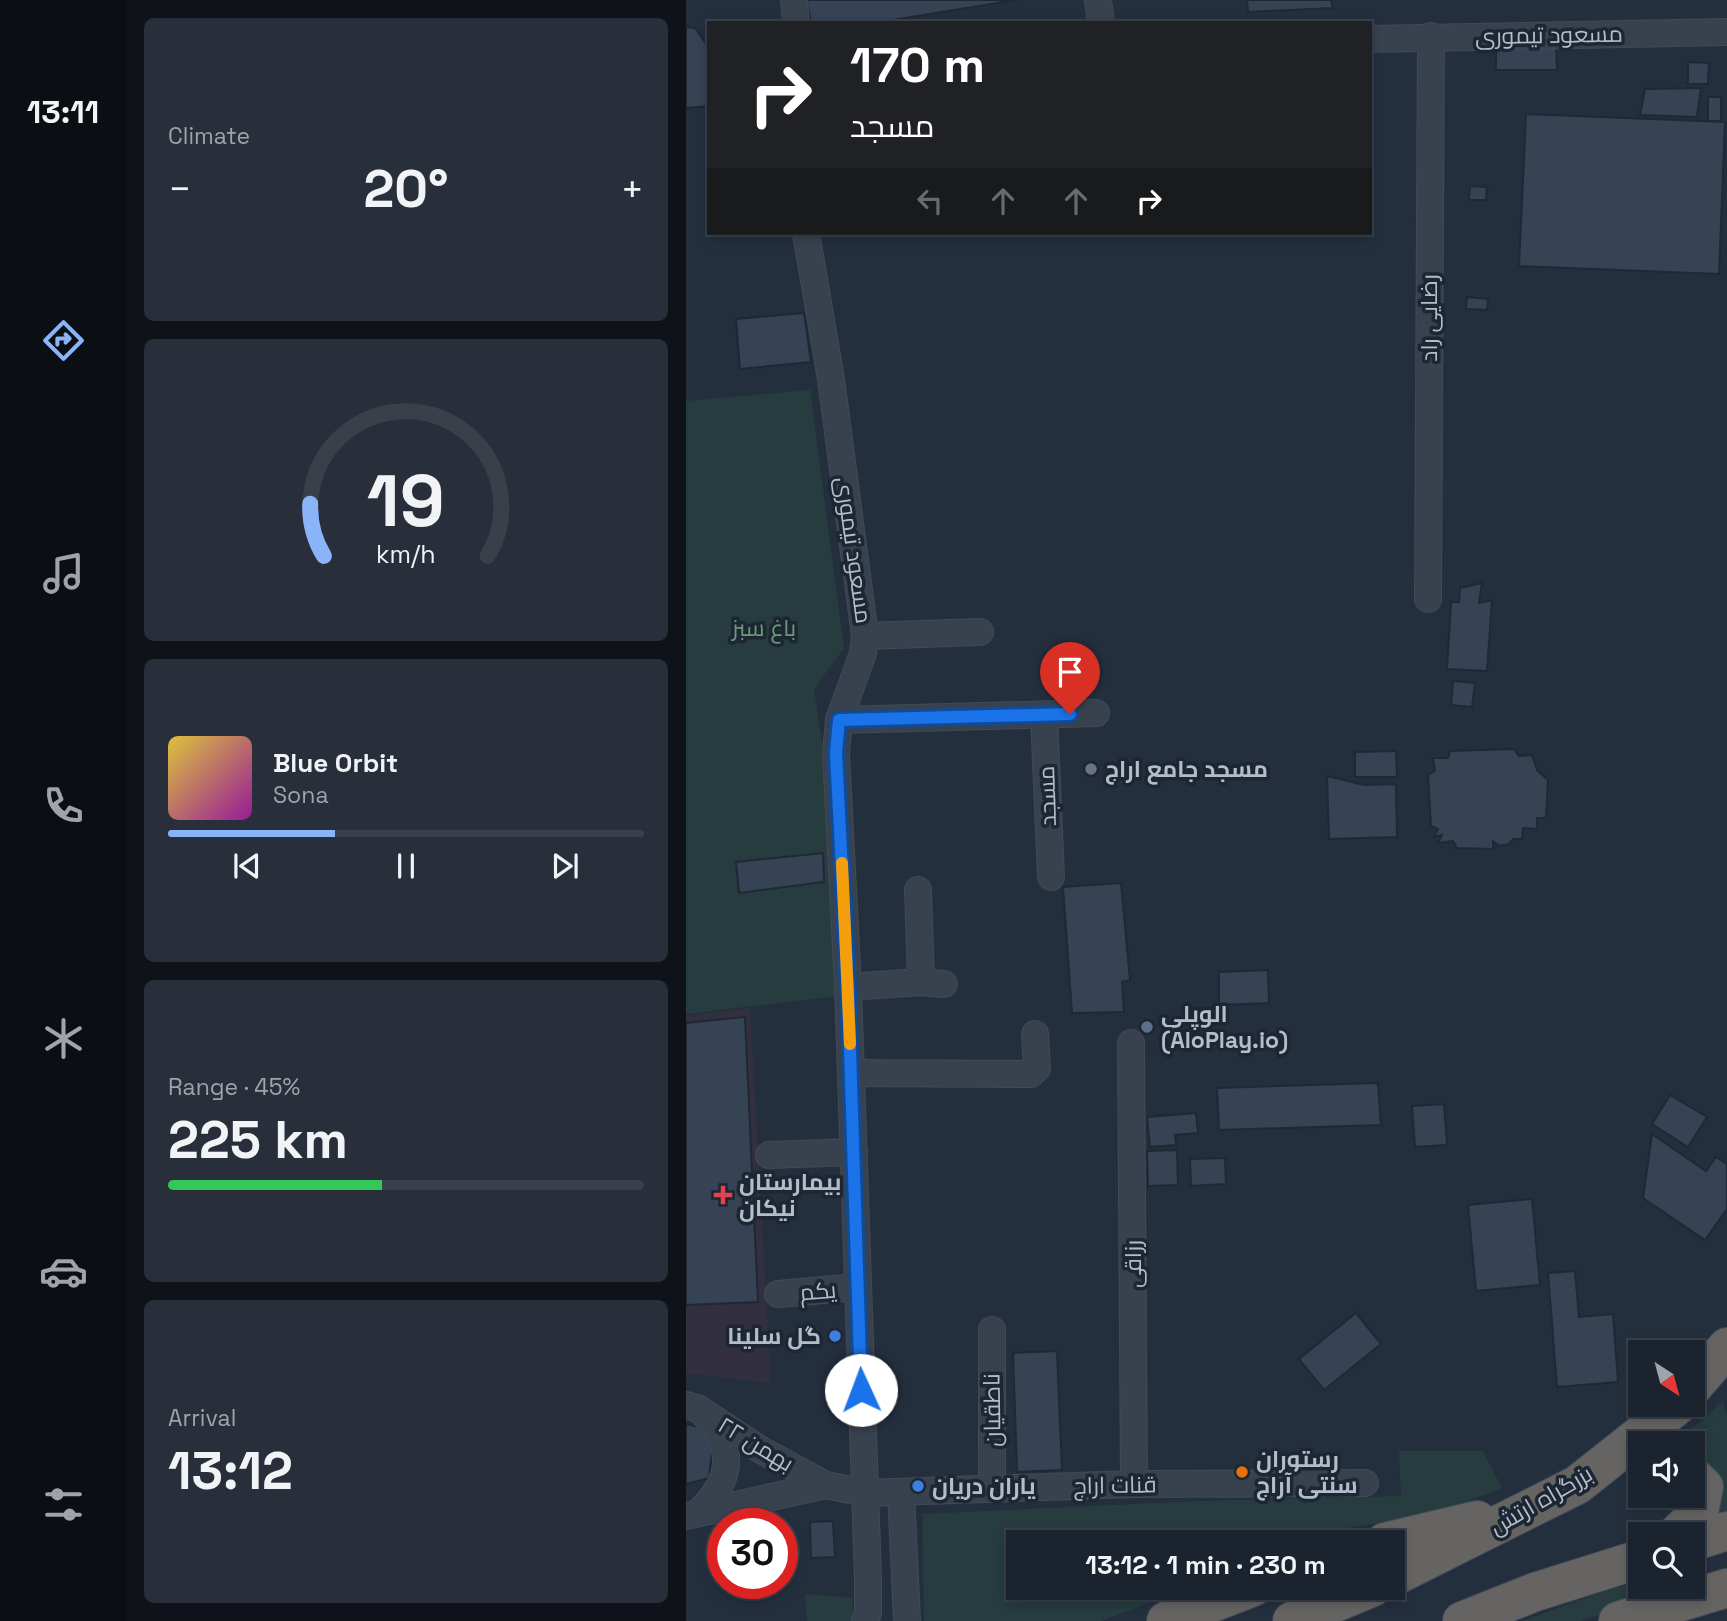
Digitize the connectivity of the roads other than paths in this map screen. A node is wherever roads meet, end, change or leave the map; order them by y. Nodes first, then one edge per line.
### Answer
1 (794, 0) edge
2 (1098, 0) edge
3 (796, 21) edge
4 (1101, 21) edge
5 (1727, 32) edge
6 (1431, 36) junction
7 (1372, 39) edge
8 (806, 235) edge
9 (1428, 599) dead end
10 (980, 632) dead end
11 (865, 636) junction
12 (1096, 713) dead end
13 (1044, 715) junction
14 (839, 720) junction
15 (1051, 877) dead end
16 (918, 890) dead end
17 (848, 988) junction
18 (1035, 1034) dead end
19 (1131, 1043) dead end
20 (851, 1073) junction
21 (854, 1152) junction
22 (769, 1155) dead end
23 (858, 1287) junction
24 (778, 1294) dead end
25 (992, 1330) dead end
26 (1727, 1347) edge
27 (1705, 1373) edge
28 (692, 1407) edge
29 (1662, 1418) edge
30 (1628, 1474) edge
31 (1365, 1483) dead end
32 (1134, 1484) junction
33 (826, 1485) junction
34 (1577, 1485) junction
35 (992, 1489) junction
36 (901, 1492) junction
37 (865, 1493) junction
38 (1534, 1508) junction
39 (1700, 1508) edge
40 (692, 1514) edge
41 (1689, 1522) edge
42 (1727, 1531) edge
43 (1405, 1537) edge
44 (1705, 1538) edge
45 (1628, 1563) edge
46 (1405, 1571) edge
47 (1727, 1588) edge
48 (1220, 1600) edge
49 (1342, 1600) edge
50 (865, 1621) edge
51 (907, 1621) edge
52 (1166, 1621) edge
53 (1293, 1621) edge
54 (1462, 1621) edge
55 (1618, 1621) edge

1 - 3 street
2 - 4 street
5 - 6 street, مسعود تیموری
6 - 7 street, مسعود تیموری
6 - 9 street, رضایی راد
8 - 11 street, مسعود تیموری
10 - 11 street
11 - 14 street, مسعود تیموری
12 - 13 street
13 - 14 street
13 - 15 street, مسجد
14 - 17 street, مسعود تیموری
16 - 17 street
17 - 20 street, مسعود تیموری
18 - 20 street
19 - 32 street, رزاقی
20 - 21 street, مسعود تیموری
21 - 22 street
21 - 23 street, مسعود تیموری
23 - 24 street, یکم
23 - 37 street, مسعود تیموری
25 - 35 street, ناطقیان
26 - 27 highway
28 - 33 street, ۲۲ بهمن
28 - 40 street
29 - 34 highway, بزرگراه ارتش
30 - 34 highway
31 - 32 street, قنات اراج
32 - 35 street, قنات اراج
33 - 37 street, قنات اراج
33 - 40 street
34 - 38 highway, بزرگراه ارتش
35 - 36 street, قنات اراج
36 - 37 street, قنات اراج
36 - 51 street
37 - 50 street, مسعود تیموری
38 - 43 highway
38 - 46 highway, بزرگراه ارتش
39 - 41 highway
42 - 44 highway
45 - 54 highway
47 - 55 highway
48 - 52 highway
49 - 53 highway

